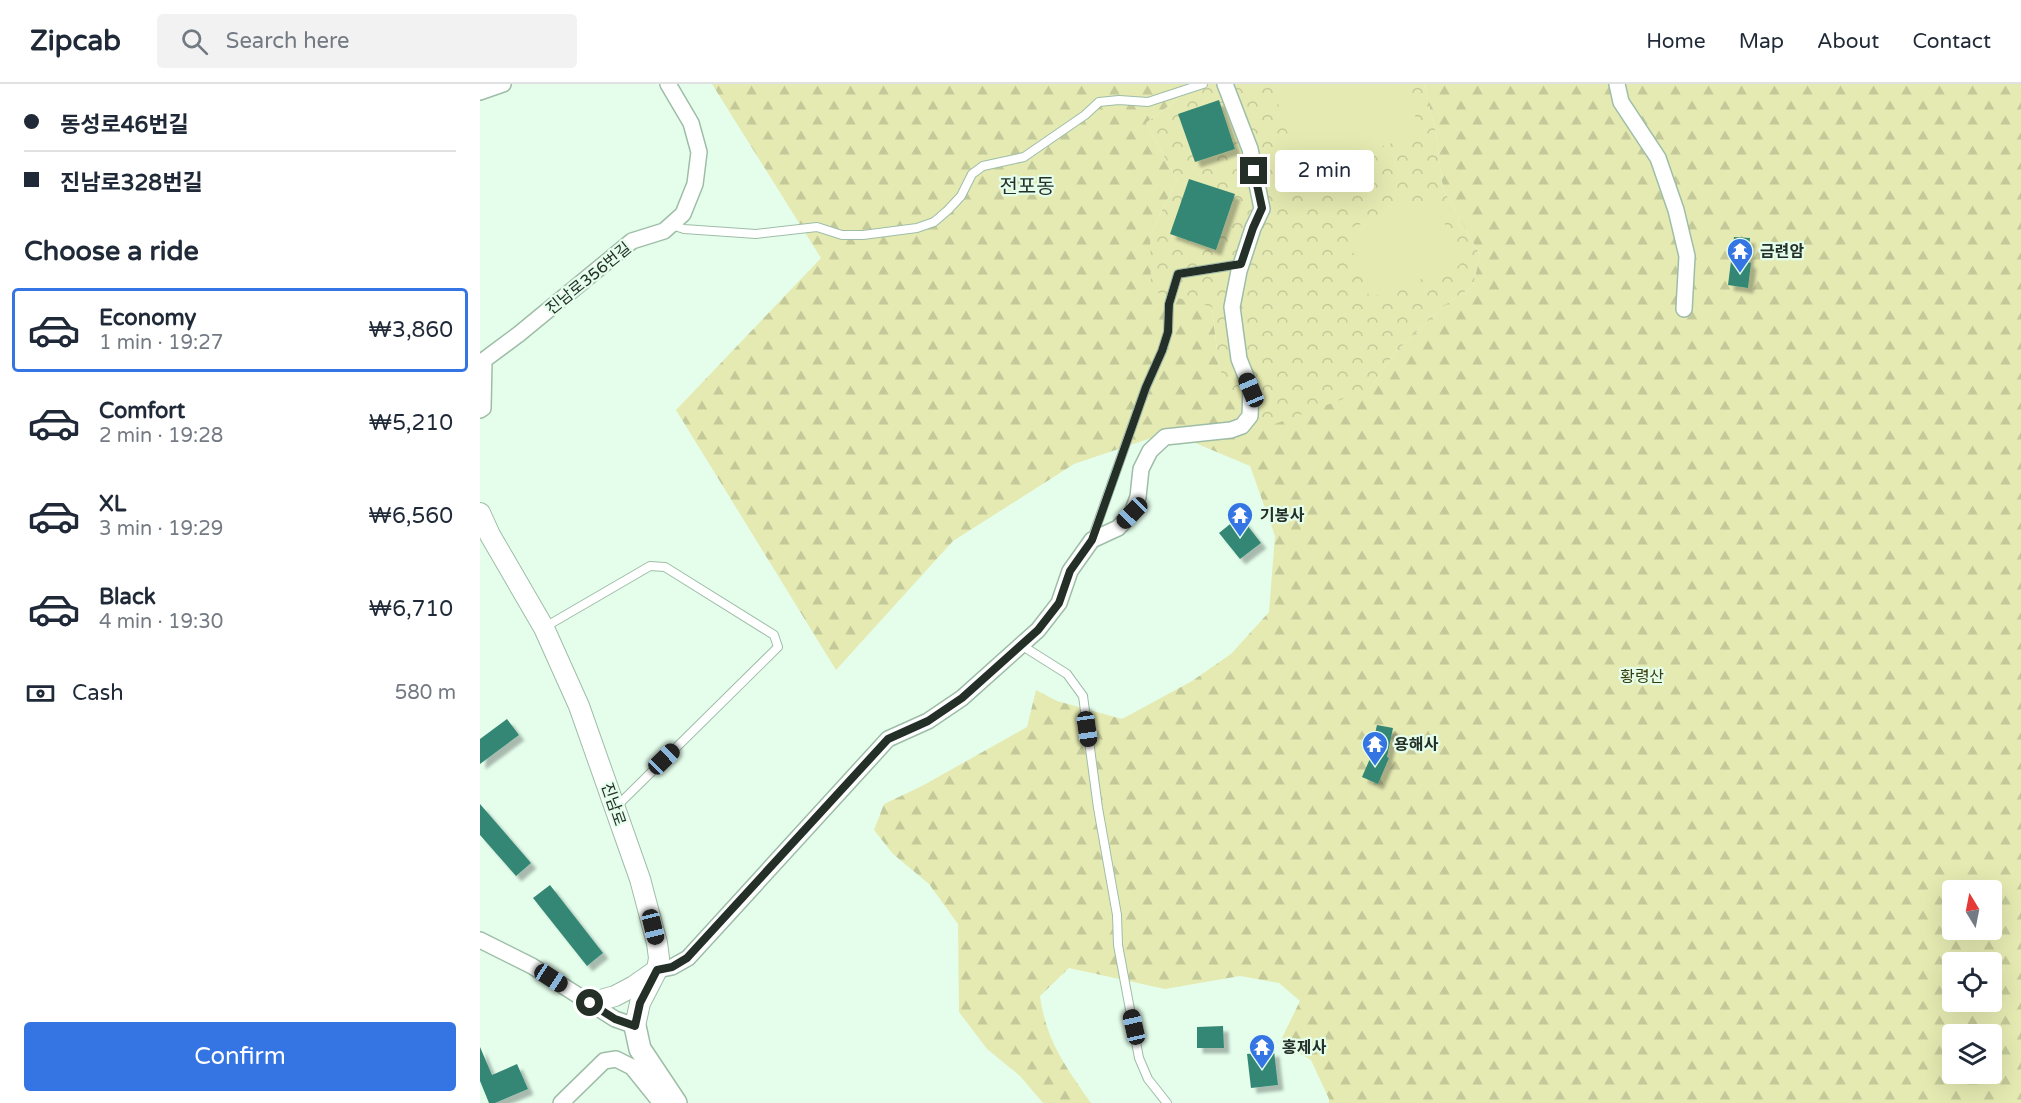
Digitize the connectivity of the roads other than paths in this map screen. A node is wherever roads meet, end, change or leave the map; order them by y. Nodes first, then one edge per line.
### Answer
1 (502, 84) edge
2 (668, 84) edge
3 (1203, 84) edge
4 (1225, 84) edge
5 (1617, 84) edge
6 (480, 92) edge
7 (670, 225) junction
8 (1241, 264) junction
9 (1684, 309) dead end
10 (480, 410) edge
11 (482, 522) edge
12 (1092, 540) junction
13 (544, 628) junction
14 (1021, 645) junction
15 (615, 808) junction
16 (480, 940) edge
17 (657, 970) junction
18 (590, 1003) junction
19 (635, 1026) junction
20 (561, 1103) edge
21 (662, 1103) edge
22 (676, 1103) edge
23 (1167, 1103) edge

1 - 6 street
2 - 7 street, 진남로356번길
3 - 7 lane
4 - 8 street
5 - 9 street
7 - 10 street, 진남로356번길
8 - 12 lane
8 - 12 street
11 - 13 street, 진남로
12 - 14 street
13 - 15 street, 진남로
13 - 15 lane
14 - 17 street
14 - 23 lane
15 - 17 street, 진남로
16 - 18 street
17 - 18 street
17 - 19 street, 진남로
18 - 19 street
19 - 22 main road
20 - 21 street

